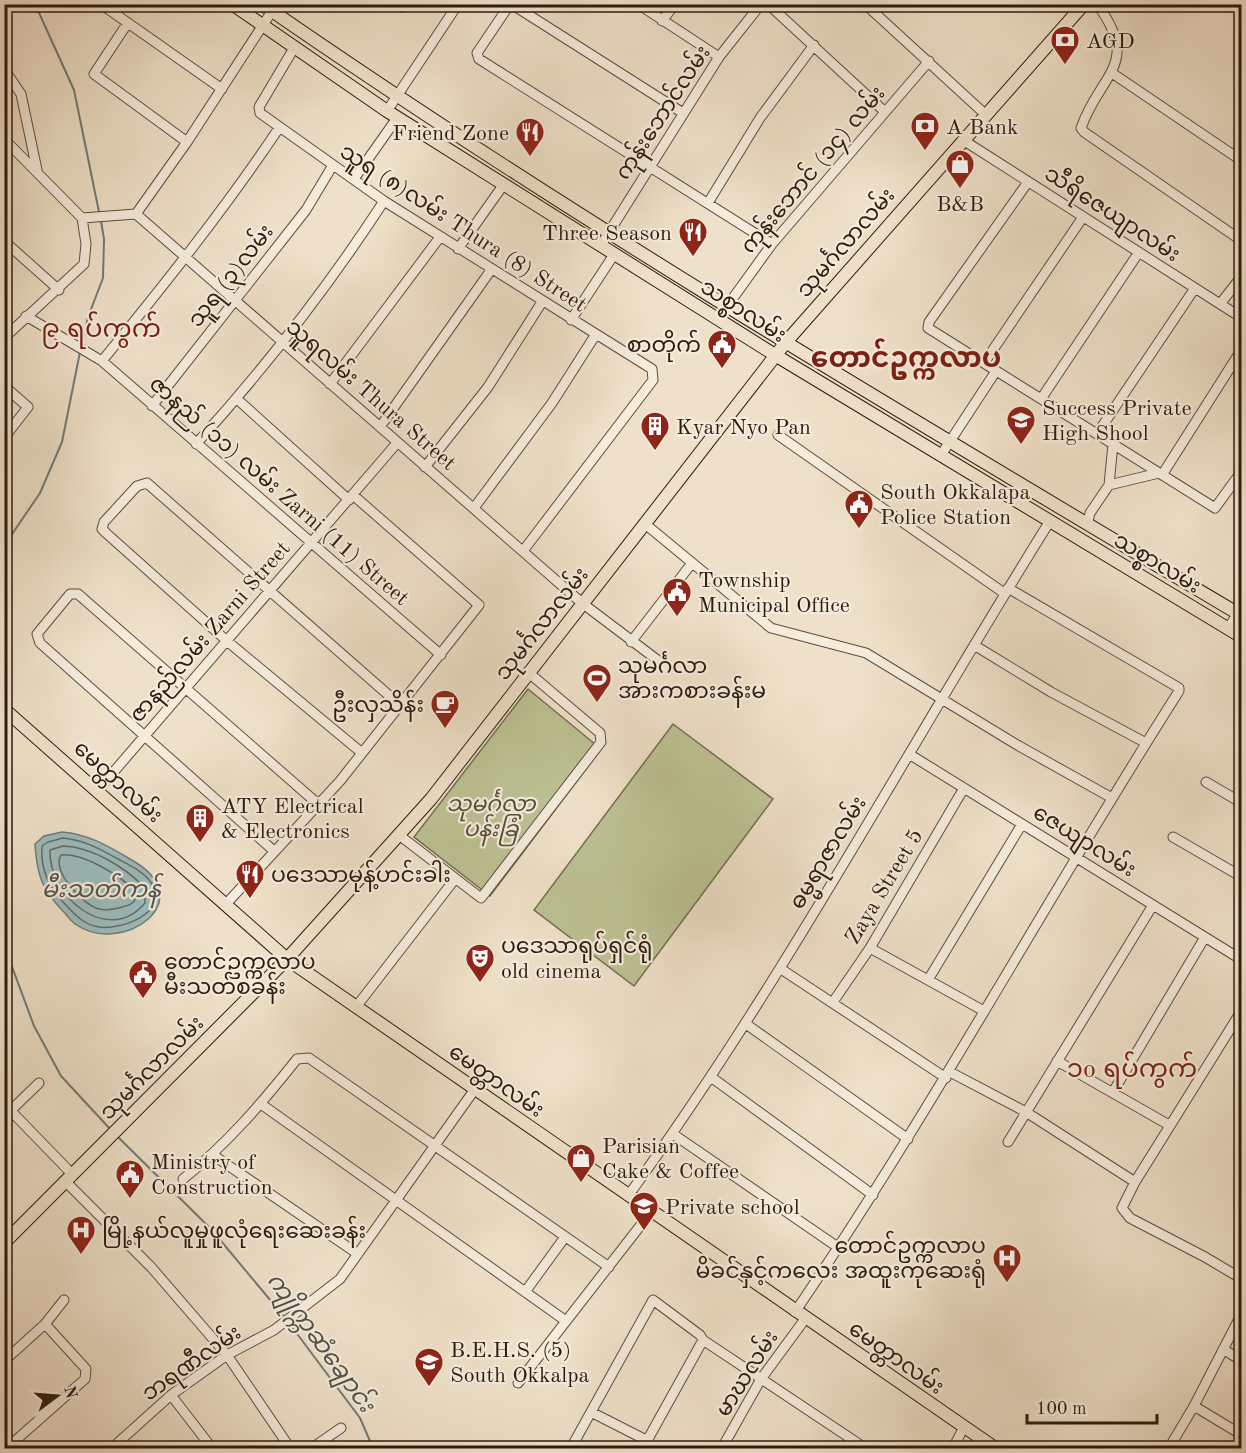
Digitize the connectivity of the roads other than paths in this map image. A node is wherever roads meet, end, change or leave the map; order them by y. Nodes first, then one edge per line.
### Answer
1 (101, 4) edge
2 (232, 4) edge
3 (458, 4) edge
4 (638, 4) edge
5 (675, 4) edge
6 (761, 4) edge
7 (768, 4) edge
8 (865, 4) edge
9 (1084, 4) edge
10 (1096, 4) edge
11 (267, 8) edge
12 (662, 21) junction
13 (128, 24) junction
14 (263, 26) junction
15 (814, 45) junction
16 (294, 48) junction
17 (719, 57) junction
18 (929, 61) junction
19 (4, 69) edge
20 (1112, 73) junction
21 (222, 89) junction
22 (396, 97) junction
23 (884, 111) junction
24 (683, 113) junction
25 (392, 115) junction
26 (986, 115) junction
27 (279, 128) junction
28 (4, 139) edge
29 (963, 141) junction
30 (187, 142) junction
31 (1242, 161) edge
32 (333, 165) junction
33 (649, 166) junction
34 (37, 170) junction
35 (354, 179) junction
36 (1028, 182) junction
37 (504, 184) junction
38 (384, 201) junction
39 (708, 203) junction
40 (136, 214) junction
41 (1083, 217) junction
42 (82, 218) junction
43 (609, 232) junction
44 (440, 237) junction
45 (4, 241) edge
46 (1242, 241) edge
47 (772, 244) junction
48 (601, 245) junction
49 (458, 249) junction
50 (1138, 252) junction
51 (615, 253) junction
52 (186, 258) junction
53 (491, 270) junction
54 (1242, 276) edge
55 (1195, 288) junction
56 (59, 290) junction
57 (234, 301) junction
58 (542, 302) junction
59 (1220, 304) junction
60 (728, 305) junction
61 (26, 316) junction
62 (1242, 318) edge
63 (571, 320) junction
64 (596, 334) junction
65 (4, 338) edge
66 (282, 342) junction
67 (786, 342) junction
68 (1242, 349) edge
69 (775, 355) junction
70 (102, 361) junction
71 (984, 363) junction
72 (996, 371) junction
73 (330, 384) junction
74 (4, 386) edge
75 (237, 399) junction
76 (1041, 399) junction
77 (152, 406) junction
78 (380, 427) junction
79 (1097, 434) junction
80 (778, 435) dead end
81 (4, 438) edge
82 (952, 442) junction
83 (398, 443) junction
84 (196, 444) junction
85 (1113, 444) junction
86 (941, 455) junction
87 (425, 466) junction
88 (1242, 471) edge
89 (1161, 474) junction
90 (1109, 485) junction
91 (351, 497) junction
92 (474, 508) junction
93 (1050, 521) junction
94 (644, 523) junction
95 (1087, 525) junction
96 (310, 544) junction
97 (523, 551) junction
98 (692, 563) junction
99 (1006, 590) junction
100 (269, 591) junction
101 (582, 603) junction
102 (1240, 612) edge
103 (1228, 628) junction
104 (1242, 637) edge
105 (226, 641) junction
106 (631, 642) junction
107 (974, 645) junction
108 (441, 655) junction
109 (668, 668) dead end
110 (529, 673) junction
111 (186, 687) junction
112 (941, 699) junction
113 (401, 706) junction
114 (4, 709) edge
115 (144, 736) junction
116 (1146, 743) junction
117 (362, 753) junction
118 (909, 754) junction
119 (1206, 782) dead end
120 (964, 788) junction
121 (98, 790) junction
122 (1112, 798) junction
123 (1242, 803) edge
124 (318, 804) junction
125 (1022, 824) junction
126 (399, 835) junction
127 (1173, 837) dead end
128 (274, 851) junction
129 (1077, 858) junction
130 (1242, 876) edge
131 (455, 879) junction
132 (226, 904) junction
133 (1153, 905) junction
134 (1205, 937) junction
135 (870, 948) junction
136 (287, 959) junction
137 (1242, 960) edge
138 (781, 969) junction
139 (928, 980) junction
140 (833, 1002) junction
141 (356, 1007) junction
142 (1242, 1010) edge
143 (984, 1011) junction
144 (746, 1024) junction
145 (1057, 1061) junction
146 (948, 1075) junction
147 (711, 1077) junction
148 (39, 1083) dead end
149 (475, 1089) junction
150 (1113, 1092) junction
151 (261, 1104) junction
152 (1026, 1112) junction
153 (8, 1114) edge
154 (1169, 1125) junction
155 (673, 1134) junction
156 (908, 1139) junction
157 (1008, 1142) dead end
158 (435, 1148) junction
159 (213, 1155) junction
160 (70, 1179) junction
161 (183, 1179) dead end
162 (1135, 1182) junction
163 (873, 1195) junction
164 (628, 1196) junction
165 (396, 1201) junction
166 (651, 1212) junction
167 (565, 1237) junction
168 (4, 1243) edge
169 (839, 1248) junction
170 (358, 1254) junction
171 (609, 1267) junction
172 (1242, 1279) edge
173 (525, 1292) junction
174 (64, 1300) dead end
175 (1242, 1313) edge
176 (800, 1316) junction
177 (566, 1321) junction
178 (45, 1324) junction
179 (703, 1340) junction
180 (1223, 1349) junction
181 (227, 1355) junction
182 (4, 1361) edge
183 (1242, 1361) edge
184 (761, 1379) junction
185 (518, 1383) dead end
186 (171, 1395) junction
187 (1194, 1406) junction
188 (591, 1412) junction
189 (341, 1428) dead end
190 (963, 1429) junction
191 (1242, 1435) edge
192 (645, 1445) edge
193 (723, 1448) edge
194 (7, 1449) edge
195 (112, 1449) edge
196 (208, 1449) edge
197 (290, 1449) edge
198 (312, 1449) edge
199 (571, 1449) edge
200 (865, 1449) edge
201 (953, 1449) edge
202 (995, 1449) edge
203 (1169, 1449) edge

1 - 13 street
2 - 14 main road, သစ္စာလမ်း
3 - 22 street
4 - 12 street
5 - 12 street
6 - 17 street, ကုန်းဘောင်လမ်း
7 - 15 street
8 - 18 street
9 - 26 main road, သုမင်္ဂလာလမ်း
10 - 20 street
11 - 14 street
11 - 22 main road, သစ္စာလမ်း
12 - 17 street
13 - 21 street
13 - 30 street
14 - 16 main road, သစ္စာလမ်း
14 - 21 street
15 - 23 street
15 - 39 street
16 - 25 main road, သစ္စာလမ်း
16 - 27 street, သူရ (၈)လမ်း Thura (8) Street
17 - 24 street, ကုန်းဘောင်လမ်း
18 - 23 street, ကုန်းဘောင် (၁၄) လမ်း
18 - 26 street
19 - 34 street
20 - 31 street
20 - 46 street
21 - 30 street
22 - 25 street
22 - 43 main road, သစ္စာလမ်း
23 - 47 street, ကုန်းဘောင် (၁၄) လမ်း
24 - 33 street, ကုန်းဘောင်လမ်း
24 - 33 street
25 - 35 street
25 - 37 main road, သစ္စာလမ်း
26 - 29 main road, သုမင်္ဂလာလမ်း
27 - 32 street, သူရ (၈)လမ်း Thura (8) Street
27 - 52 street
28 - 34 street
29 - 36 street, သီရိဇေယျာလမ်း
29 - 67 main road, သုမင်္ဂလာလမ်း
30 - 40 street
32 - 35 street, သူရ (၈)လမ်း Thura (8) Street
32 - 57 street, သူရ (၃)လမ်း
33 - 39 street
33 - 43 street, ကုန်းဘောင်လမ်း
34 - 42 street
35 - 38 street, သူရ (၈)လမ်း Thura (8) Street
36 - 41 street, သီရိဇေယျာလမ်း
36 - 71 street
37 - 48 main road, သစ္စာလမ်း
37 - 49 street
38 - 44 street, သူရ (၈)လမ်း Thura (8) Street
38 - 66 street
39 - 47 street
40 - 42 street
40 - 52 street, သူရလမ်း Thura Street
41 - 50 street, သီရိဇေယျာလမ်း
41 - 71 street
42 - 56 street
43 - 48 street, ကုန်းဘောင်လမ်း
43 - 60 main road, သစ္စာလမ်း
44 - 49 street, သူရ (၈)လမ်း Thura (8) Street
44 - 73 street
45 - 56 street
47 - 60 street, ကုန်းဘောင် (၁၄) လမ်း
48 - 51 main road, သစ္စာလမ်း
49 - 53 street, သူရ (၈)လမ်း Thura (8) Street
50 - 55 street, သီရိဇေယျာလမ်း
50 - 76 street
51 - 63 street
51 - 69 main road, သစ္စာလမ်း
52 - 57 street, သူရလမ်း Thura Street
52 - 70 street
53 - 58 street, သူရ (၈)လမ်း Thura (8) Street
53 - 78 street
54 - 59 street
55 - 59 street, သီရိဇေယျာလမ်း
55 - 79 street
56 - 61 street
57 - 66 street, သူရလမ်း Thura Street
57 - 77 street, သူရ (၃)လမ်း
58 - 63 street, သူရ (၈)လမ်း Thura (8) Street
58 - 87 street
59 - 62 street, သီရိဇေယျာလမ်း
60 - 67 main road, သစ္စာလမ်း
61 - 65 street
61 - 70 street, ဇာနည် (၁၁) လမ်း Zarni (11) Street
63 - 64 street, သူရ (၈)လမ်း Thura (8) Street
64 - 92 street, သူရ (၈)လမ်း Thura (8) Street
64 - 97 street
66 - 73 street, သူရလမ်း Thura Street
66 - 75 street
67 - 69 main road, သုမင်္ဂလာလမ်း
67 - 82 main road, သစ္စာလမ်း
68 - 89 street
69 - 86 main road, သစ္စာလမ်း
69 - 94 main road, သုမင်္ဂလာလမ်း
70 - 77 street, ဇာနည် (၁၁) လမ်း Zarni (11) Street
71 - 72 street
72 - 76 street
72 - 82 street
73 - 78 street, သူရလမ်း Thura Street
74 - 81 street
75 - 84 street
75 - 91 street
76 - 79 street
77 - 84 street, ဇာနည် (၁၁) လမ်း Zarni (11) Street
78 - 83 street, သူရလမ်း Thura Street
79 - 85 street
80 - 99 street
82 - 86 street
82 - 95 main road, သစ္စာလမ်း
83 - 87 street, သူရလမ်း Thura Street
83 - 91 street, ဇာနည်လမ်း Zarni Street
84 - 96 street, ဇာနည် (၁၁) လမ်း Zarni (11) Street
85 - 89 street
85 - 90 street
86 - 93 main road, သစ္စာလမ်း
87 - 92 street, သူရလမ်း Thura Street
88 - 89 street
89 - 90 street
90 - 95 street
91 - 96 street, ဇာနည်လမ်း Zarni Street
91 - 108 street
92 - 97 street, သူရလမ်း Thura Street
93 - 99 street, ဓမ္မရာဇာလမ်း
93 - 103 main road, သစ္စာလမ်း
94 - 98 street
94 - 101 main road, သုမင်္ဂလာလမ်း
95 - 102 main road, သစ္စာလမ်း
96 - 100 street, ဇာနည်လမ်း Zarni Street
96 - 108 street, ဇာနည် (၁၁) လမ်း Zarni (11) Street
97 - 101 street, သူရလမ်း Thura Street
98 - 106 street
98 - 112 street
99 - 107 street, ဓမ္မရာဇာလမ်း
99 - 116 street, မာဃလမ်း
100 - 105 street, ဇာနည်လမ်း Zarni Street
100 - 105 street
100 - 113 street
101 - 106 street, သူရလမ်း Thura Street
101 - 110 main road, သုမင်္ဂလာလမ်း
102 - 103 street
103 - 104 main road, သစ္စာလမ်း
105 - 111 street, ဇာနည်လမ်း Zarni Street
105 - 117 street
106 - 109 street, သူရလမ်း Thura Street
107 - 112 street, ဓမ္မရာဇာလမ်း
107 - 116 street
108 - 113 street
110 - 126 main road, သုမင်္ဂလာလမ်း
110 - 131 street
111 - 115 street, ဇာနည်လမ်း Zarni Street
111 - 115 street
111 - 124 street
112 - 118 street, ဓမ္မရာဇာလမ်း
112 - 122 street
113 - 117 street
114 - 121 main road, မေတ္တာလမ်း
115 - 121 street, ဇာနည်လမ်း Zarni Street
115 - 128 street
116 - 122 street, မာဃလမ်း
117 - 124 street
118 - 120 street, ဇေယျာလမ်း
118 - 138 street, ဓမ္မရာဇာလမ်း
119 - 123 street
120 - 125 street, ဇေယျာလမ်း
120 - 135 street, Zaya Street 5
121 - 132 main road, မေတ္တာလမ်း
122 - 129 street, မာဃလမ်း
124 - 128 street
125 - 129 street, ဇေယျာလမ်း
125 - 139 street
126 - 131 street
126 - 136 main road, သုမင်္ဂလာလမ်း
127 - 130 street
128 - 132 street
129 - 133 street, ဇေယျာလမ်း
129 - 143 street, မာဃလမ်း
131 - 141 street
132 - 136 main road, မေတ္တာလမ်း
133 - 134 street, ဇေယျာလမ်း
133 - 145 street
134 - 137 street, ဇေယျာလမ်း
134 - 150 street
135 - 139 street
135 - 140 street, Zaya Street 5
136 - 141 main road, မေတ္တာလမ်း
136 - 160 main road, သုမင်္ဂလာလမ်း
138 - 140 street
138 - 144 street, ဓမ္မရာဇာလမ်း
139 - 143 street
140 - 146 street
141 - 149 main road, မေတ္တာလမ်း
142 - 154 street
143 - 146 street, မာဃလမ်း
144 - 147 street, ဓမ္မရာဇာလမ်း
144 - 156 street
145 - 150 street
145 - 152 street
146 - 152 street
146 - 156 street, မာဃလမ်း
147 - 155 street, ဓမ္မရာဇာလမ်း
147 - 163 street
148 - 153 street
149 - 158 street, ဘရဏီလမ်း
149 - 164 main road, မေတ္တာလမ်း
150 - 154 street
151 - 158 street
151 - 159 street
151 - 165 street
152 - 157 street
152 - 162 street
153 - 160 street
154 - 162 street
155 - 164 street, ဓမ္မရာဇာလမ်း
155 - 169 street
156 - 163 street, မာဃလမ်း
158 - 165 street, ဘရဏီလမ်း
158 - 167 street
159 - 161 street
159 - 170 street
160 - 168 main road, သုမင်္ဂလာလမ်း
160 - 181 street
162 - 172 street
163 - 169 street, မာဃလမ်း
164 - 166 main road, မေတ္တာလမ်း
165 - 170 street, ဘရဏီလမ်း
165 - 173 street
166 - 171 street
166 - 176 main road, မေတ္တာလမ်း
167 - 171 street
167 - 173 street
169 - 176 street, မာဃလမ်း
170 - 181 street, ဘရဏီလမ်း
171 - 177 street
173 - 177 street
174 - 178 street
175 - 180 street
176 - 184 street, မာဃလမ်း
176 - 190 main road, မေတ္တာလမ်း
177 - 185 street
178 - 182 street
178 - 194 street
179 - 184 street
179 - 188 street
179 - 192 street
180 - 183 street
180 - 187 street
181 - 186 street, ဘရဏီလမ်း
181 - 197 street
184 - 193 street, မာဃလမ်း
184 - 200 street
186 - 195 street, ဘရဏီလမ်း
186 - 196 street
187 - 191 street
187 - 203 street
188 - 192 street
188 - 199 street
189 - 198 street
190 - 201 street
190 - 202 main road, မေတ္တာလမ်း

